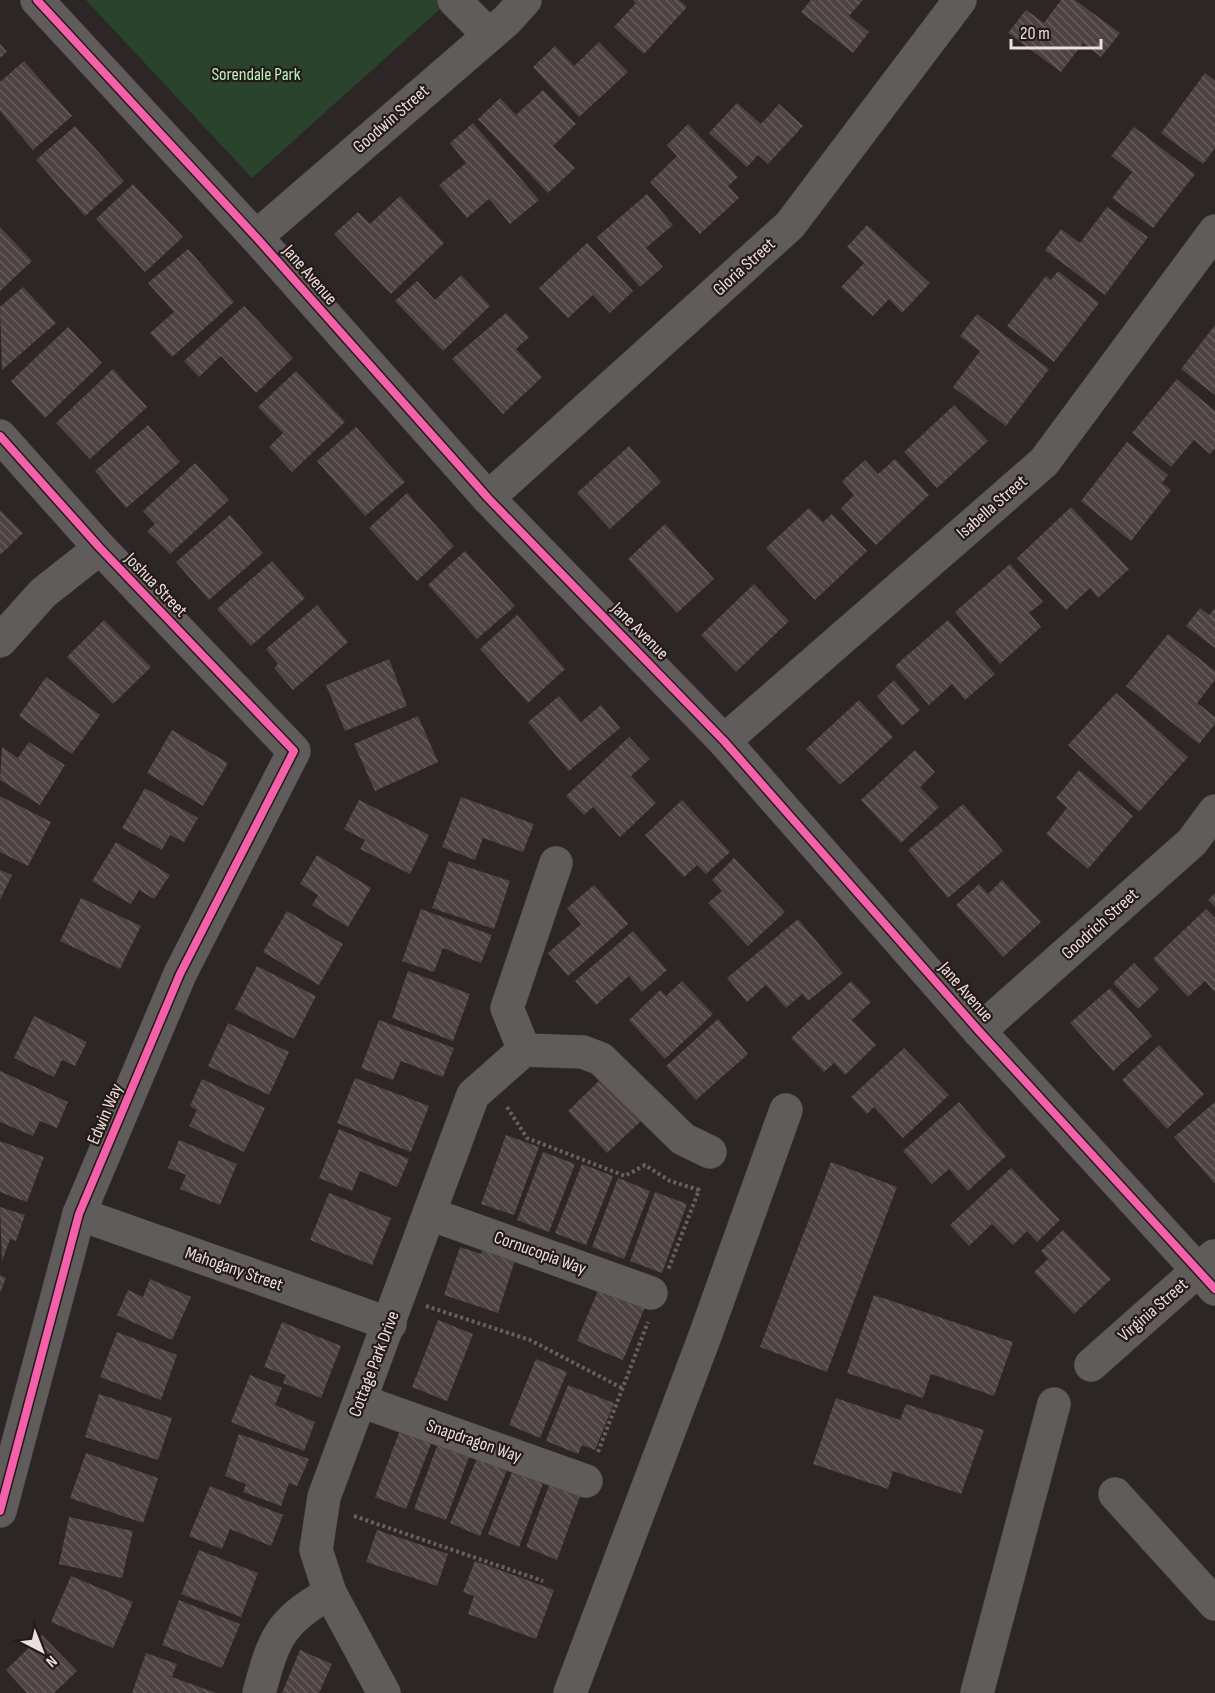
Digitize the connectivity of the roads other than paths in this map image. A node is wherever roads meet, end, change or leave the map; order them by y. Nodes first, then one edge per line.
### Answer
1 (37, 0) edge
2 (453, 0) edge
3 (525, 0) edge
4 (960, 0) edge
5 (489, 35) junction
6 (1215, 231) edge
7 (256, 237) junction
8 (0, 436) edge
9 (488, 498) junction
10 (100, 548) junction
11 (0, 641) edge
12 (724, 741) junction
13 (294, 751) joint
14 (1215, 811) edge
15 (556, 863) dead end
16 (980, 1031) junction
17 (524, 1050) junction
18 (786, 1110) dead end
19 (710, 1152) dead end
20 (79, 1214) junction
21 (430, 1214) junction
22 (1209, 1272) edge
23 (651, 1293) dead end
24 (394, 1311) junction
25 (1091, 1365) dead end
26 (361, 1401) junction
27 (1054, 1404) dead end
28 (586, 1481) dead end
29 (1115, 1494) dead end
30 (0, 1511) edge
31 (330, 1593) junction
32 (1215, 1604) edge
33 (259, 1693) edge
34 (384, 1693) edge
35 (570, 1693) edge
36 (977, 1693) edge

1 - 7 street, Jane Avenue
2 - 5 street
3 - 5 street, Goodwin Street
4 - 9 street, Gloria Street
5 - 7 street, Goodwin Street
6 - 12 street, Isabella Street
7 - 9 street, Jane Avenue
8 - 10 street, Joshua Street
9 - 12 street, Jane Avenue
10 - 11 street
10 - 13 street, Joshua Street
12 - 16 street, Jane Avenue
13 - 20 street, Edwin Way
14 - 16 street, Goodrich Street
15 - 17 street
16 - 22 street, Jane Avenue
17 - 19 street
17 - 21 street, Cottage Park Drive
18 - 35 street
20 - 24 street, Mahogany Street
20 - 30 street, Edwin Way
21 - 23 street, Cornucopia Way
21 - 24 street, Cottage Park Drive
22 - 25 street, Virginia Street
24 - 26 street, Cottage Park Drive
26 - 28 street, Snapdragon Way
26 - 31 street, Cottage Park Drive
27 - 36 street
29 - 32 street
31 - 33 street
31 - 34 street, Cottage Park Drive

